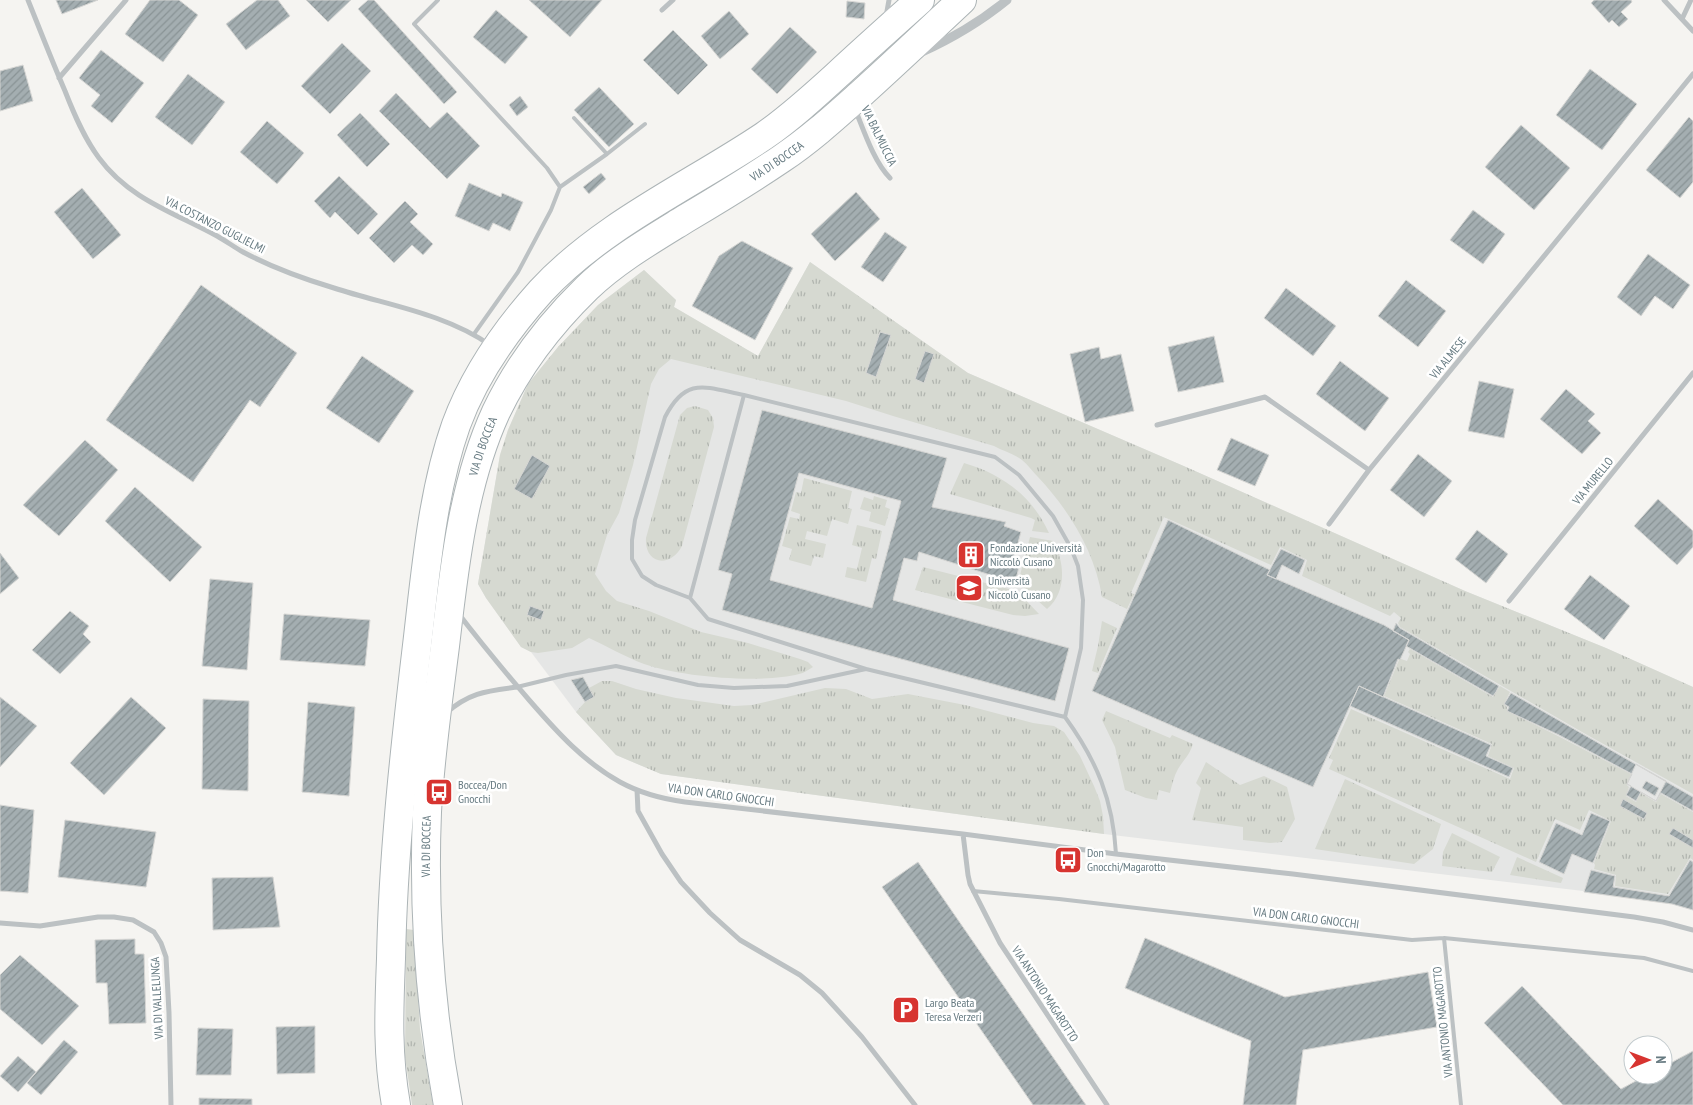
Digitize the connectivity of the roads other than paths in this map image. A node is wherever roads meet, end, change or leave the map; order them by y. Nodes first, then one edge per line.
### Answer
1 (28, 0) edge
2 (126, 0) edge
3 (438, 0) edge
4 (673, 0) edge
5 (889, 0) edge
6 (920, 0) edge
7 (962, 0) edge
8 (1006, 0) edge
9 (1664, 0) edge
10 (1691, 0) edge
11 (662, 10) dead end
12 (1682, 19) junction
13 (1693, 31) edge
14 (884, 32) junction
15 (892, 65) junction
16 (1693, 74) edge
17 (59, 78) junction
18 (852, 102) junction
19 (574, 118) dead end
20 (644, 124) dead end
21 (608, 154) junction
22 (890, 178) dead end
23 (560, 187) junction
24 (474, 334) junction
25 (496, 350) junction
26 (1693, 373) edge
27 (744, 395) junction
28 (1157, 425) dead end
29 (1369, 470) junction
30 (1329, 524) dead end
31 (690, 598) junction
32 (437, 600) junction
33 (1509, 601) dead end
34 (866, 669) junction
35 (518, 686) junction
36 (1065, 717) junction
37 (436, 722) junction
38 (637, 790) junction
39 (963, 834) junction
40 (1116, 854) junction
41 (973, 891) junction
42 (0, 924) edge
43 (1693, 930) edge
44 (1444, 938) junction
45 (1693, 971) edge
46 (171, 1105) edge
47 (396, 1105) edge
48 (448, 1105) edge
49 (915, 1105) edge
50 (1106, 1105) edge
51 (1461, 1105) edge

1 - 17 street, VIA COSTANZO GUGLIELMI
2 - 17 street
3 - 23 lane
4 - 11 street
5 - 14 street
6 - 14 main road, VIA DI BOCCEA
7 - 15 main road, VIA DI BOCCEA
8 - 15 street
9 - 12 street
10 - 12 street
12 - 13 street
14 - 25 main road, VIA DI BOCCEA
15 - 18 main road, VIA DI BOCCEA
16 - 29 street, VIA ALMESE
17 - 24 street, VIA COSTANZO GUGLIELMI
18 - 22 street, VIA BALMUCCIA
18 - 32 main road, VIA DI BOCCEA
19 - 21 lane
20 - 21 lane
21 - 23 lane
23 - 24 lane
24 - 25 street, VIA COSTANZO GUGLIELMI
25 - 32 main road, VIA DI BOCCEA
26 - 33 street, VIA MURELLO
27 - 31 lane
27 - 31 lane
27 - 36 lane
28 - 29 street
29 - 30 street, VIA ALMESE
31 - 34 lane
32 - 35 street, VIA DON CARLO GNOCCHI
32 - 37 main road, VIA DI BOCCEA
32 - 47 main road, VIA DI BOCCEA
34 - 35 lane
34 - 36 lane
35 - 37 street
35 - 38 street, VIA DON CARLO GNOCCHI
36 - 40 lane
37 - 48 main road, VIA DI BOCCEA
38 - 39 street, VIA DON CARLO GNOCCHI
38 - 49 street
39 - 40 street, VIA DON CARLO GNOCCHI
39 - 41 street
40 - 43 street, VIA DON CARLO GNOCCHI
41 - 44 lane, VIA DON CARLO GNOCCHI
41 - 50 street, VIA ANTONIO MAGAROTTO
42 - 46 street, VIA DI VALLELUNGA
44 - 45 lane, VIA DON CARLO GNOCCHI
44 - 51 lane, VIA ANTONIO MAGAROTTO

